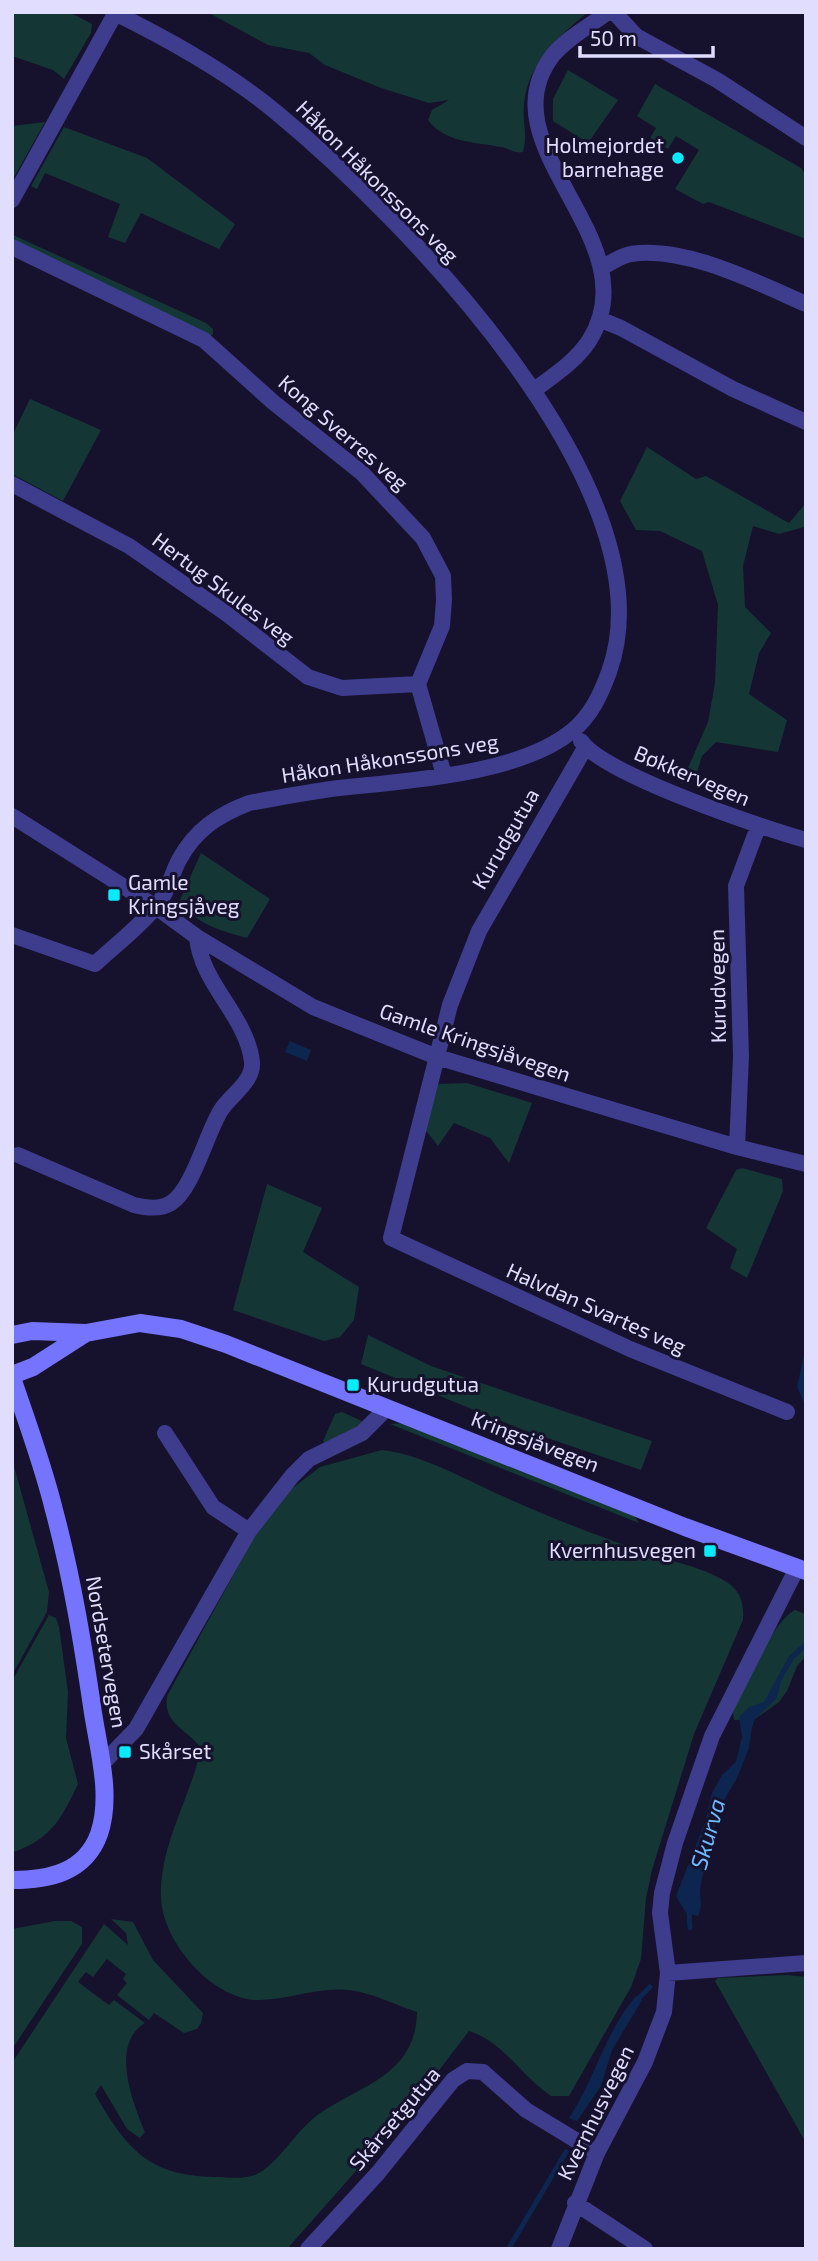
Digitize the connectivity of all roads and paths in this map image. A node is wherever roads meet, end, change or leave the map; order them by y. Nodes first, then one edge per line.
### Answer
1 (608, 12) edge
2 (614, 12) edge
3 (115, 13) edge
4 (806, 138) edge
5 (12, 200) edge
6 (12, 247) edge
7 (602, 267) junction
8 (806, 304) edge
9 (599, 319) junction
10 (533, 391) junction
11 (806, 422) edge
12 (12, 484) edge
13 (418, 684) junction
14 (573, 730) junction
15 (585, 748) junction
16 (444, 775) junction
17 (12, 817) edge
18 (758, 827) junction
19 (806, 840) edge
20 (156, 907) junction
21 (12, 935) edge
22 (197, 937) junction
23 (437, 1057) junction
24 (737, 1147) junction
25 (18, 1155) dead end
26 (806, 1164) edge
27 (391, 1238) joint
28 (86, 1333) junction
29 (12, 1335) edge
30 (12, 1377) edge
31 (387, 1409) junction
32 (787, 1412) dead end
33 (165, 1433) dead end
34 (249, 1531) junction
35 (801, 1570) edge
36 (101, 1765) junction
37 (12, 1881) edge
38 (806, 1963) edge
39 (668, 1973) junction
40 (597, 2153) junction
41 (575, 2203) junction
42 (307, 2249) edge
43 (559, 2249) edge
44 (645, 2249) edge

1 - 7 street
2 - 4 street
3 - 5 street
3 - 10 street, Håkon Håkonssons veg
6 - 13 street, Kong Sverres veg
7 - 8 street
7 - 9 street
9 - 10 street
9 - 11 street
10 - 14 street, Håkon Håkonssons veg
12 - 13 street, Hertug Skules veg
13 - 16 street
14 - 15 street, Bøkkervegen
14 - 16 street, Håkon Håkonssons veg
15 - 18 street, Bøkkervegen
15 - 23 street, Kurudgutua
16 - 20 street, Håkon Håkonssons veg
17 - 20 street, Gamle Kringsjåvegen
18 - 19 street, Bøkkervegen
18 - 24 street, Kurudvegen
20 - 21 street
20 - 22 street, Gamle Kringsjåvegen
22 - 23 street, Gamle Kringsjåvegen
22 - 25 street
23 - 24 street, Gamle Kringsjåvegen
23 - 27 street, Kurudgutua
24 - 26 street, Gamle Kringsjåvegen
27 - 32 street, Halvdan Svartes veg
28 - 29 street, Kringsjåvegen
28 - 30 street, Kringsjåvegen
28 - 31 street, Kringsjåvegen
30 - 36 street, Nordsetervegen
31 - 34 street
31 - 35 street, Kringsjåvegen
33 - 34 street
34 - 36 street
35 - 39 street, Kvernhusvegen
36 - 37 street, Nordsetervegen
38 - 39 street
39 - 40 street, Kvernhusvegen
40 - 41 street, Kvernhusvegen
40 - 42 street, Skårsetgutua
41 - 43 street, Kvernhusvegen
41 - 44 street, Kvernhusvegen

